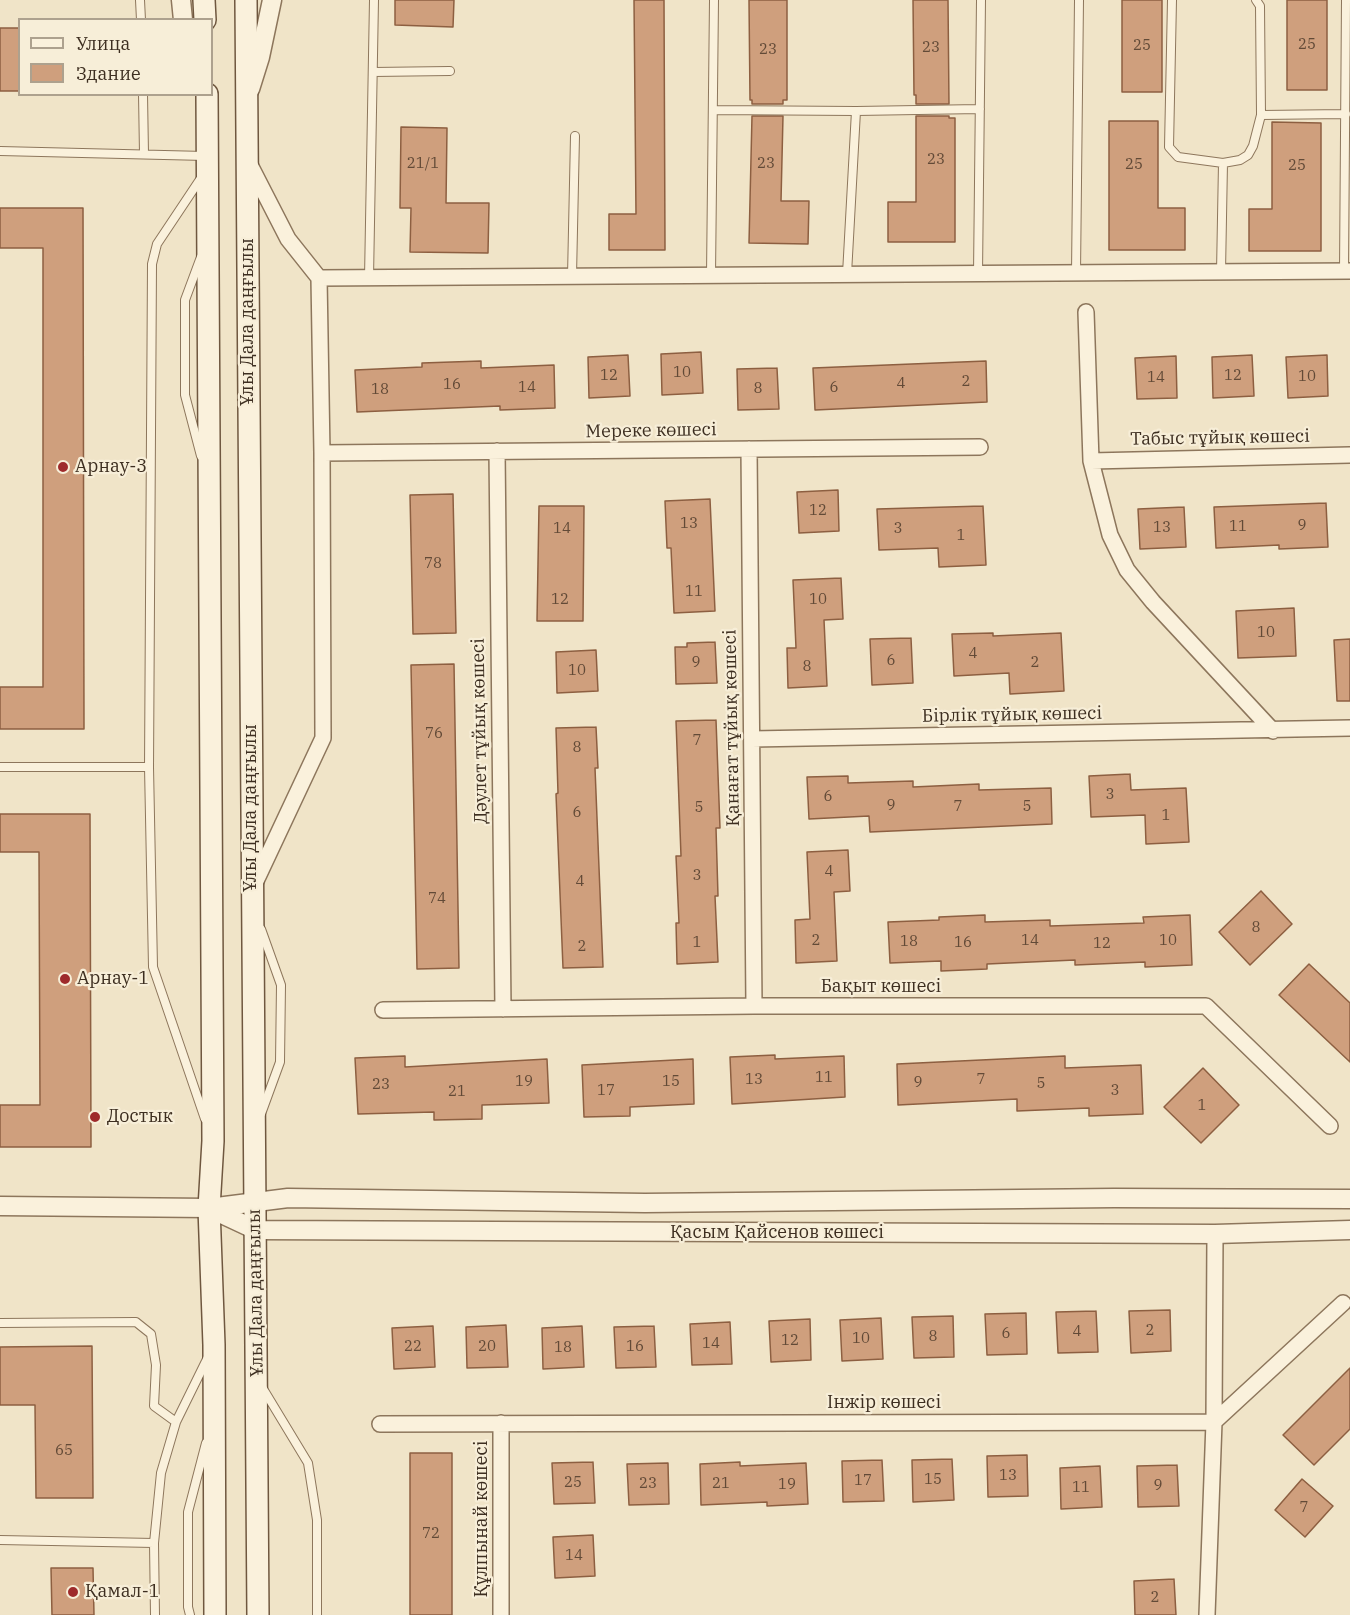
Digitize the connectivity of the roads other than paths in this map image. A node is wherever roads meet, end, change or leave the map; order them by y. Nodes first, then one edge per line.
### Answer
1 (140, 0) edge
2 (181, 0) edge
3 (204, 0) edge
4 (246, 0) edge
5 (272, 0) edge
6 (374, 0) edge
7 (714, 0) edge
8 (981, 0) edge
9 (1079, 0) edge
10 (1172, 0) edge
11 (1256, 0) edge
12 (1346, 0) edge
13 (141, 18) edge
14 (183, 18) edge
15 (205, 18) edge
16 (450, 71) dead end
17 (373, 72) junction
18 (142, 96) edge
19 (202, 96) edge
20 (207, 96) edge
21 (247, 99) junction
22 (980, 109) junction
23 (712, 110) junction
24 (855, 111) junction
25 (1346, 114) junction
26 (1261, 115) junction
27 (208, 118) junction
28 (574, 136) dead end
29 (0, 151) edge
30 (144, 154) junction
31 (247, 158) junction
32 (207, 163) junction
33 (1223, 163) junction
34 (1347, 271) edge
35 (1221, 272) junction
36 (1076, 273) junction
37 (847, 274) junction
38 (978, 274) junction
39 (711, 275) junction
40 (572, 276) junction
41 (319, 278) junction
42 (369, 278) junction
43 (1086, 312) dead end
44 (980, 447) dead end
45 (749, 449) junction
46 (497, 452) junction
47 (322, 453) junction
48 (1350, 455) edge
49 (1091, 461) junction
50 (1350, 728) edge
51 (1273, 731) junction
52 (752, 739) junction
53 (0, 767) edge
54 (149, 767) junction
55 (252, 896) junction
56 (754, 1006) junction
57 (383, 1010) dead end
58 (503, 1010) junction
59 (1330, 1126) dead end
60 (213, 1141) junction
61 (1350, 1199) edge
62 (254, 1202) junction
63 (0, 1206) edge
64 (209, 1208) junction
65 (256, 1230) junction
66 (1350, 1230) edge
67 (1215, 1234) junction
68 (1343, 1303) dead end
69 (0, 1323) edge
70 (214, 1345) junction
71 (257, 1378) junction
72 (214, 1412) junction
73 (176, 1422) junction
74 (1214, 1422) junction
75 (380, 1424) dead end
76 (501, 1424) junction
77 (0, 1540) edge
78 (154, 1543) junction
79 (155, 1615) edge
80 (190, 1615) edge
81 (215, 1615) edge
82 (258, 1615) edge
83 (317, 1615) edge
84 (501, 1615) edge
85 (1207, 1615) edge

1 - 13 lane
2 - 14 street
3 - 15 main road
4 - 21 main road, Ұлы Дала даңғылы
5 - 21 street
6 - 17 lane
7 - 23 lane
8 - 22 lane
9 - 36 lane
10 - 33 lane
11 - 26 lane
12 - 25 lane
16 - 17 lane
17 - 42 lane
18 - 30 lane
19 - 27 street
20 - 27 main road
21 - 31 main road, Ұлы Дала даңғылы
22 - 24 lane
22 - 38 lane
23 - 24 lane
23 - 39 lane
24 - 37 lane
25 - 26 lane
25 - 34 lane
26 - 33 lane
27 - 32 main road
28 - 40 lane
29 - 30 lane
30 - 32 lane
31 - 41 street
31 - 55 main road, Ұлы Дала даңғылы
32 - 54 lane
32 - 60 main road
33 - 35 lane
34 - 35 street
35 - 36 street
36 - 38 street
37 - 38 street
37 - 39 street
39 - 40 street
40 - 42 street
41 - 42 street
41 - 47 street
43 - 49 street
44 - 45 street, Мереке көшесі
45 - 46 street, Мереке көшесі
45 - 52 street, Қанағат тұйық көшесі
46 - 47 street, Мереке көшесі
46 - 58 street, Дәулет тұйық көшесі
47 - 55 street
48 - 49 street, Табыс тұйық көшесі
49 - 51 street
50 - 51 street, Бірлік тұйық көшесі
51 - 52 street, Бірлік тұйық көшесі
52 - 56 street, Қанағат тұйық көшесі
53 - 54 lane
54 - 60 lane
55 - 62 main road, Ұлы Дала даңғылы
56 - 58 street, Бақыт көшесі
56 - 59 street, Бақыт көшесі
57 - 58 street, Бақыт көшесі
60 - 64 main road
61 - 62 street, Қасым Қайсенов көшесі
62 - 64 street, Қасым Қайсенов көшесі
62 - 65 main road, Ұлы Дала даңғылы
63 - 64 street, Қасым Қайсенов көшесі
64 - 65 street, Қасым Қайсенов көшесі
64 - 70 main road
65 - 67 street, Қасым Қайсенов көшесі
65 - 71 main road, Ұлы Дала даңғылы
66 - 67 street, Қасым Қайсенов көшесі
67 - 74 street
68 - 74 street
69 - 73 lane
70 - 72 main road
70 - 73 lane
71 - 82 main road, Ұлы Дала даңғылы
71 - 83 lane
72 - 80 lane
72 - 81 main road
73 - 78 lane
74 - 76 street, Інжір көшесі
74 - 85 street
75 - 76 street, Інжір көшесі
76 - 84 street, Құлпынай көшесі
77 - 78 lane
78 - 79 lane

